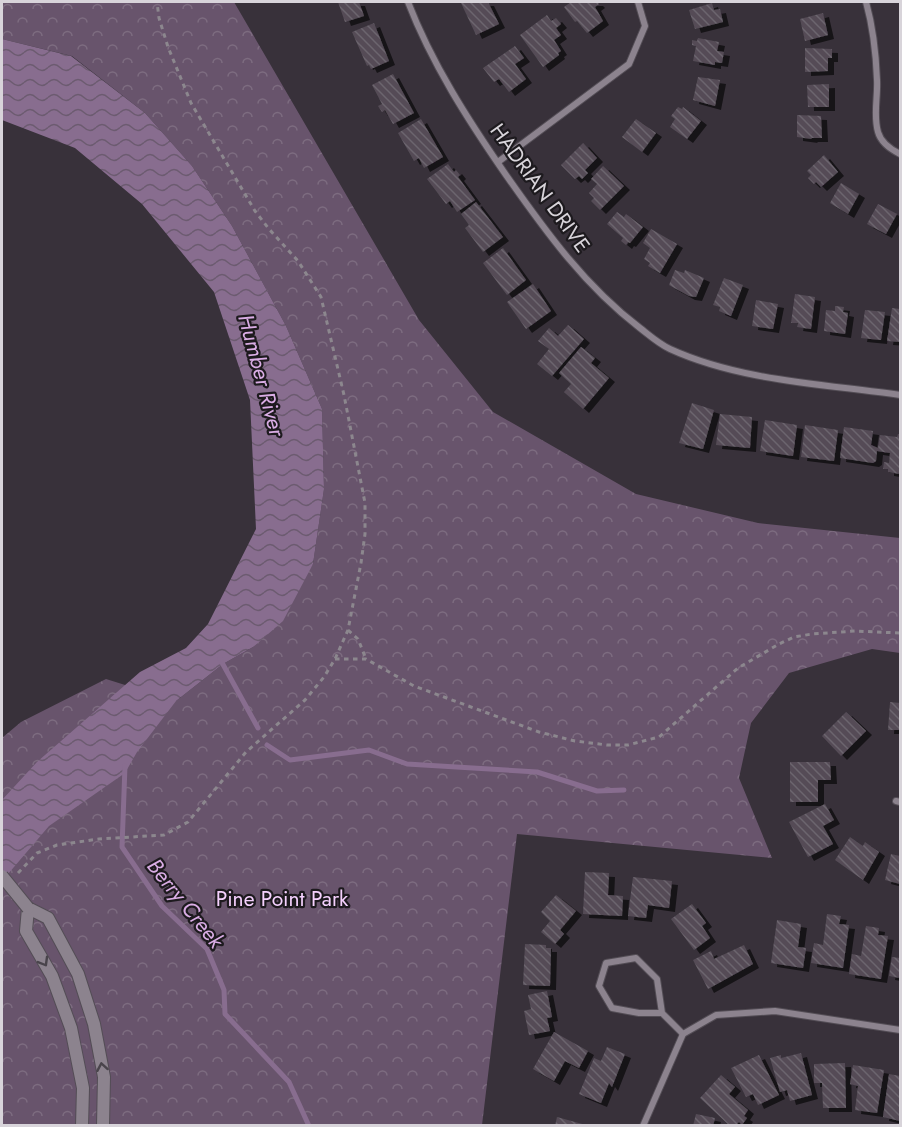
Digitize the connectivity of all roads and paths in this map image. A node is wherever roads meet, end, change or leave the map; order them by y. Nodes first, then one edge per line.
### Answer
1 (157, 2) edge
2 (408, 2) edge
3 (638, 2) edge
4 (866, 2) edge
5 (900, 154) edge
6 (498, 162) junction
7 (900, 395) edge
8 (348, 630) junction
9 (900, 633) edge
10 (335, 659) junction
11 (366, 660) junction
12 (16, 875) dead end
13 (2, 876) edge
14 (28, 908) junction
15 (662, 1013) junction
16 (900, 1030) edge
17 (684, 1034) junction
18 (82, 1125) edge
19 (103, 1125) edge
20 (643, 1125) edge

1 - 8 path
2 - 6 street, HADRIAN DRIVE
3 - 6 street
4 - 5 street
6 - 7 street, HADRIAN DRIVE
8 - 10 path
8 - 11 path
9 - 11 path
10 - 11 path
10 - 12 path
13 - 14 main road, bridge
14 -> 18 main road
19 -> 14 main road
15 - 15 street
15 - 17 street
16 - 17 street
17 - 20 street

